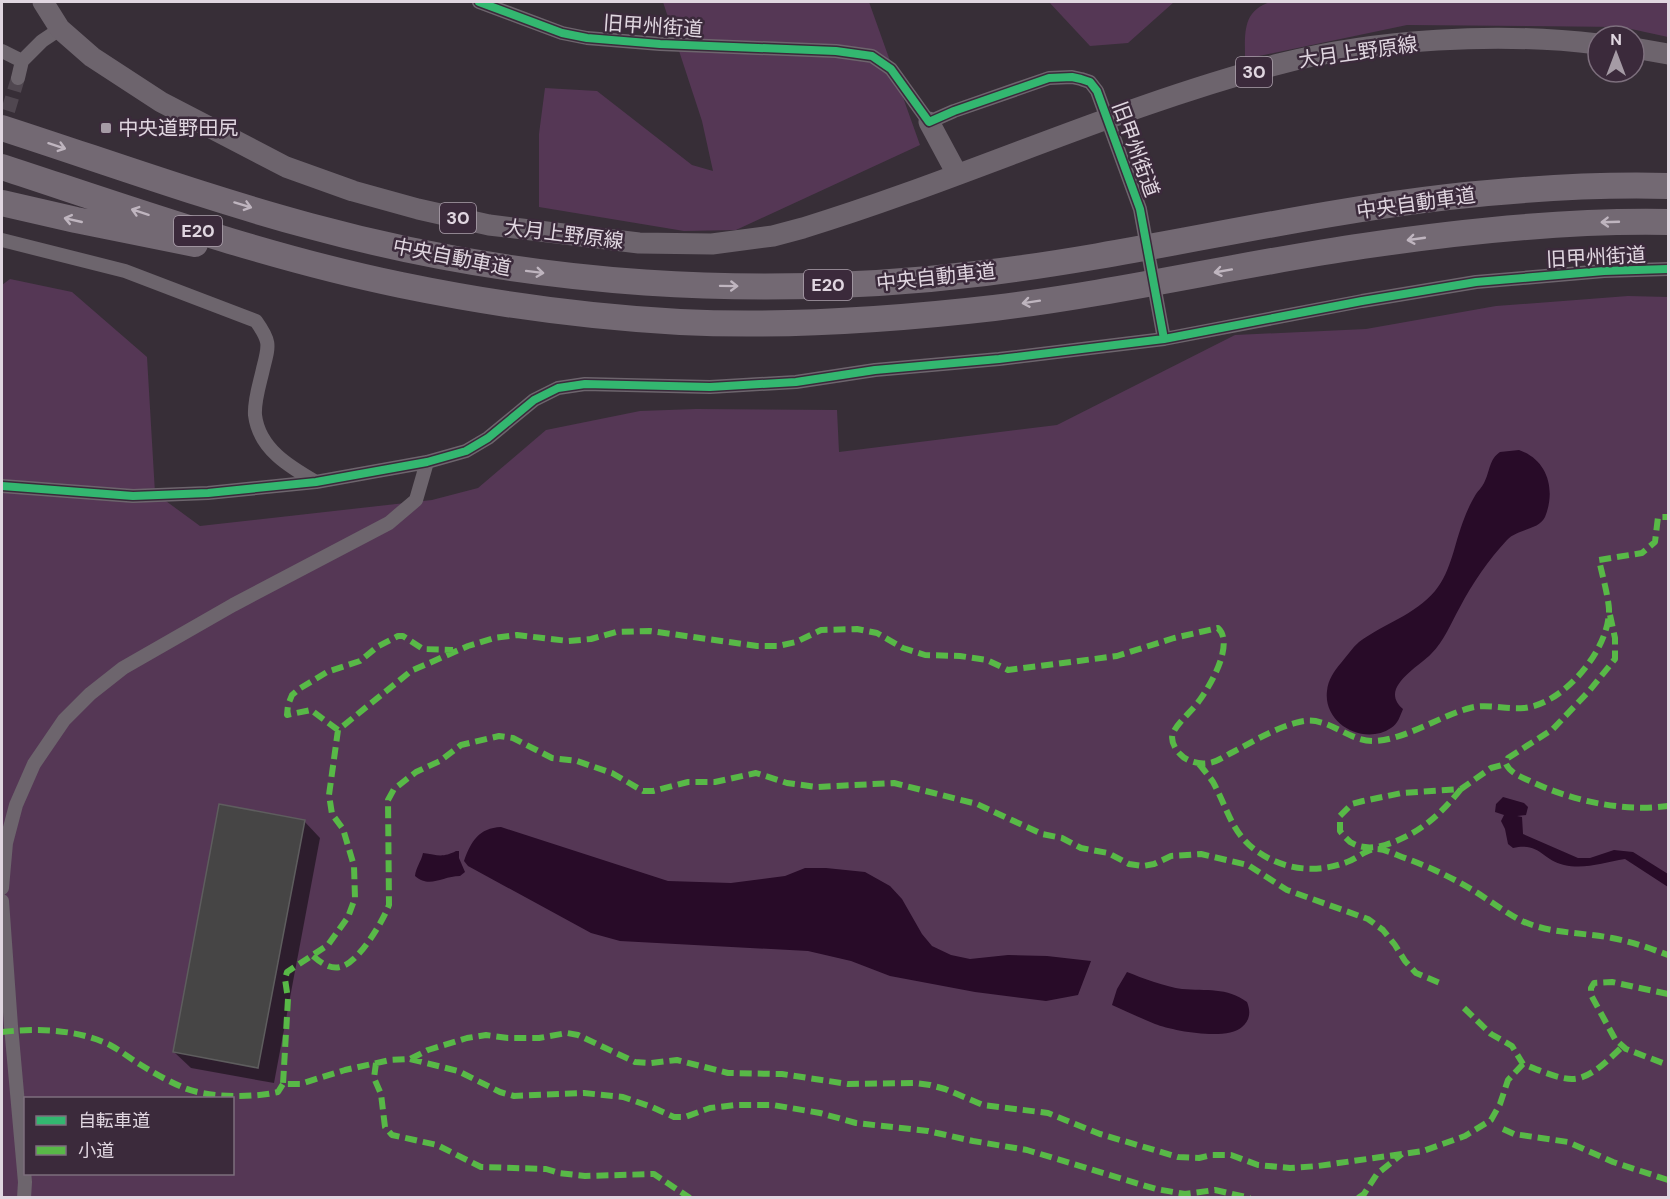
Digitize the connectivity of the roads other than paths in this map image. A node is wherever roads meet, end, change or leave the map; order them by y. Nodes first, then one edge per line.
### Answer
1 (44, 2) edge
2 (479, 2) edge
3 (60, 29) junction
4 (1586, 43) edge
5 (1646, 50) edge
6 (2, 51) edge
7 (1668, 54) edge
8 (22, 61) junction
9 (18, 78) tunnel mouth
10 (929, 122) junction
11 (2, 128) edge
12 (2, 167) edge
13 (957, 174) junction
14 (1668, 186) edge
15 (2, 203) edge
16 (1668, 222) edge
17 (2, 240) edge
18 (1668, 269) edge
19 (398, 284) junction
20 (1162, 333) junction
21 (428, 462) junction
22 (316, 482) junction
23 (2, 486) edge
24 (2, 888) edge
25 (2, 901) edge
26 (24, 1172) edge
27 (24, 1175) edge
28 (24, 1197) edge

1 - 3 main road, 大月上野原線 / 30
2 - 10 street, 旧甲州街道
3 - 8 street
3 - 13 main road, 大月上野原線 / 30
4 - 13 main road, 大月上野原線 / 30
5 - 7 main road
6 - 8 street
8 - 9 street
10 - 13 main road
10 - 20 street, 旧甲州街道
11 -> 14 highway, 中央自動車道 / E20
19 -> 12 highway, 中央自動車道 / E20
19 -> 15 highway
16 -> 19 highway, 中央自動車道 / E20
17 - 22 street
18 - 20 street, 旧甲州街道
20 - 21 street
21 - 22 street
21 - 24 street
22 - 23 street
25 - 26 street
27 - 28 street

